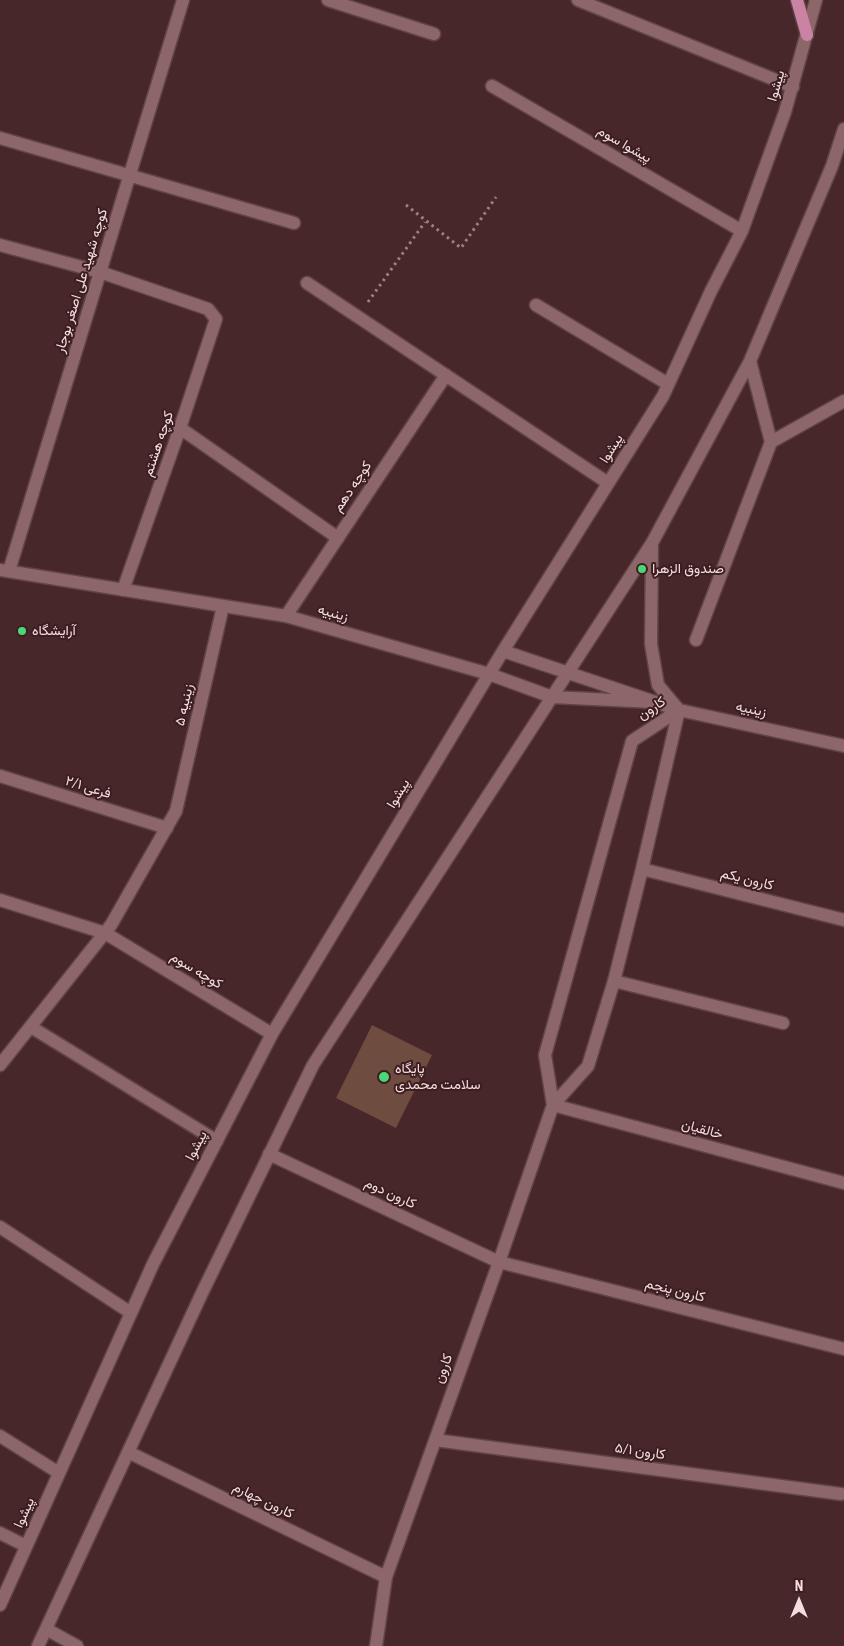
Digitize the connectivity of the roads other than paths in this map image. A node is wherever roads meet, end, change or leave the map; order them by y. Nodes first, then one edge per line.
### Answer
1 (183, 0) edge
2 (328, 0) edge
3 (578, 0) edge
4 (798, 0) edge
5 (816, 0) edge
6 (434, 34) dead end
7 (806, 35) junction
8 (492, 86) dead end
9 (793, 87) junction
10 (844, 129) edge
11 (0, 138) edge
12 (838, 168) edge
13 (130, 176) junction
14 (294, 224) dead end
15 (742, 231) junction
16 (0, 244) edge
17 (100, 272) junction
18 (307, 283) dead end
19 (536, 305) dead end
20 (750, 361) junction
21 (446, 375) junction
22 (668, 384) junction
23 (844, 401) edge
24 (180, 428) junction
25 (771, 442) junction
26 (608, 483) junction
27 (338, 538) junction
28 (652, 543) junction
29 (5, 570) edge
30 (123, 590) junction
31 (223, 606) junction
32 (286, 616) junction
33 (696, 640) dead end
34 (503, 651) junction
35 (489, 674) junction
36 (568, 674) junction
37 (552, 698) junction
38 (653, 702) junction
39 (679, 710) junction
40 (844, 746) edge
41 (0, 776) edge
42 (167, 828) junction
43 (642, 869) junction
44 (0, 900) edge
45 (844, 920) edge
46 (105, 933) junction
47 (614, 981) junction
48 (783, 1023) dead end
49 (31, 1027) junction
50 (272, 1034) junction
51 (0, 1065) edge
52 (553, 1105) junction
53 (216, 1141) junction
54 (269, 1154) junction
55 (844, 1184) edge
56 (0, 1227) edge
57 (499, 1262) junction
58 (131, 1313) junction
59 (844, 1349) edge
60 (0, 1436) edge
61 (435, 1440) junction
62 (128, 1452) junction
63 (59, 1473) junction
64 (841, 1494) dead end
65 (0, 1533) edge
66 (26, 1546) junction
67 (386, 1577) junction
68 (0, 1605) edge
69 (46, 1629) junction
70 (38, 1646) edge
71 (77, 1646) edge
72 (376, 1646) edge

1 - 13 street, کوچه شهید علی اصغر بوجار
2 - 6 street
3 - 9 street
4 - 7 main road
5 - 7 street, پیشوا
7 - 9 street, پیشوا
8 - 15 street, پیشوا سوم
9 - 15 street, پیشوا
10 - 12 street
11 - 13 street
12 - 20 street
13 - 14 street
13 - 17 street, کوچه شهید علی اصغر بوجار
15 - 22 street, پیشوا
16 - 17 street
17 - 24 street, کوچه هشتم
17 - 29 street, کوچه شهید علی اصغر بوجار
18 - 21 street
19 - 22 street
20 - 25 street
20 - 28 street
21 - 26 street
21 - 27 street, کوچه دهم
22 - 26 street, پیشوا
23 - 25 street
24 - 27 street
24 - 30 street, کوچه هشتم
25 - 33 street
26 - 34 street, پیشوا
27 - 32 street, کوچه دهم
28 - 36 street
28 - 39 street
29 - 30 street, زینبیه
30 - 31 street, زینبیه
31 - 32 street, زینبیه
31 - 42 street, زینبیه ۵
32 - 35 street, زینبیه
34 - 35 street, پیشوا
34 - 36 street, زینبیه
35 - 37 street, زینبیه
35 - 50 street, پیشوا
36 - 37 street
36 - 38 street, زینبیه
37 - 38 street, زینبیه
37 - 54 street
38 - 39 street, زینبیه
39 - 40 street, زینبیه
39 - 43 street, کارون
39 - 52 street, کارون
41 - 42 street, فرعی ۲/۱
42 - 46 street, زینبیه ۵
43 - 45 street, کارون یکم
43 - 47 street, کارون
44 - 46 street, کوچه سوم
46 - 49 street, زینبیه ۵
46 - 50 street, کوچه سوم
47 - 48 street
47 - 52 street, کارون
49 - 51 street, زینبیه ۵
49 - 53 street
50 - 53 street, پیشوا
52 - 55 street, خالقیان
52 - 57 street, کارون
53 - 58 street, پیشوا
54 - 57 street, کارون دوم
54 - 62 street
56 - 58 street
57 - 59 street, کارون پنجم
57 - 61 street, کارون
58 - 63 street, پیشوا
60 - 63 street
61 - 64 street, کارون ۵/۱
61 - 67 street, کارون
62 - 67 street, کارون چهارم
62 - 69 street
63 - 66 street, پیشوا
65 - 66 street
66 - 68 street, پیشوا
67 - 72 street, کارون
69 - 70 street
69 - 71 street

